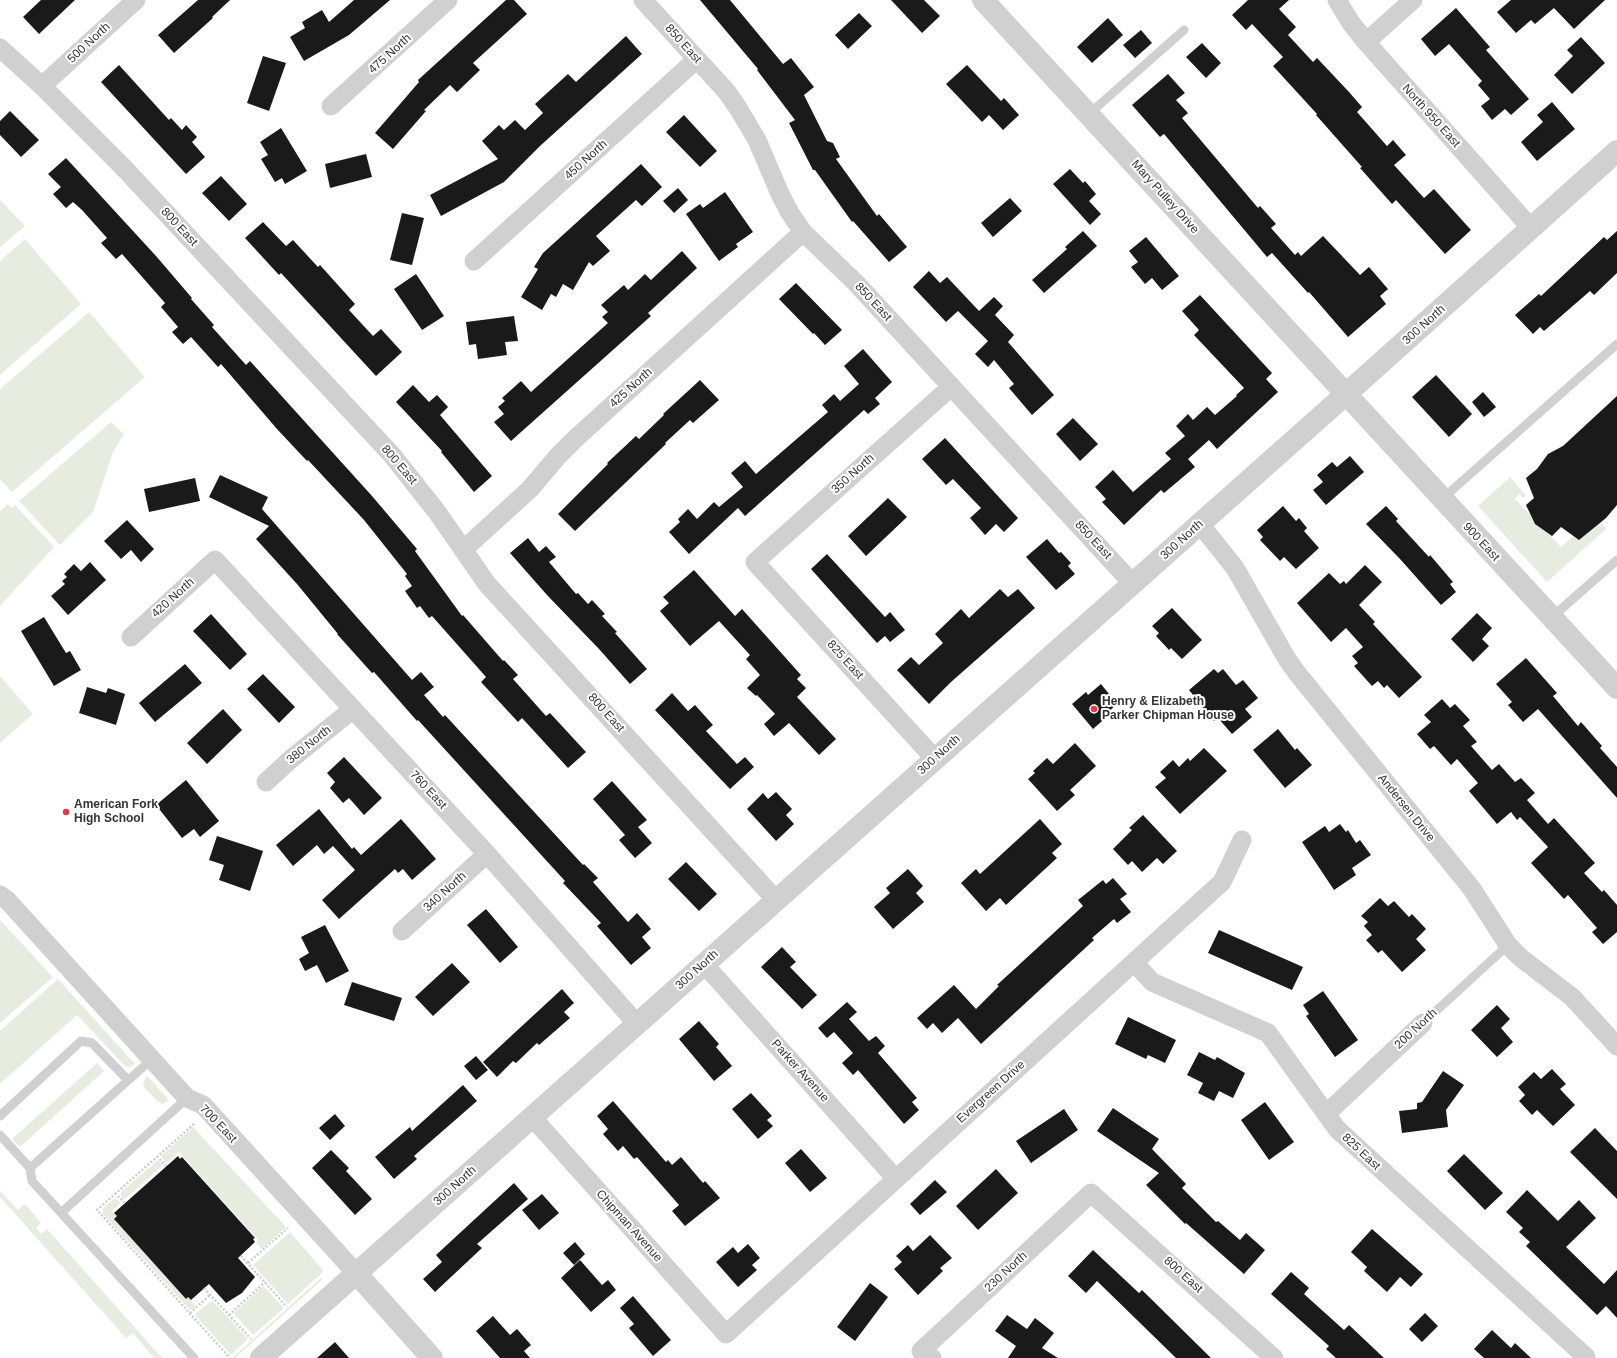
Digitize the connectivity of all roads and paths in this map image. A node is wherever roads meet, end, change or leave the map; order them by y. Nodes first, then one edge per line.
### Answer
1 (136, 0) edge
2 (448, 0) edge
3 (644, 0) edge
4 (983, 0) edge
5 (1337, 0) edge
6 (1413, 0) edge
7 (1184, 30) dead end
8 (1366, 42) junction
9 (0, 48) edge
10 (697, 59) junction
11 (42, 86) junction
12 (331, 106) dead end
13 (1089, 114) junction
14 (1617, 151) edge
15 (1531, 228) junction
16 (803, 232) junction
17 (474, 262) dead end
18 (1617, 344) edge
19 (951, 387) junction
20 (1345, 395) junction
21 (1442, 499) junction
22 (1200, 524) junction
23 (463, 550) junction
24 (215, 560) joint
25 (1617, 560) edge
26 (755, 562) joint
27 (1133, 584) junction
28 (1551, 618) junction
29 (131, 637) dead end
30 (1617, 688) edge
31 (353, 710) junction
32 (935, 759) junction
33 (266, 782) dead end
34 (1242, 840) dead end
35 (487, 854) junction
36 (0, 895) edge
37 (776, 900) junction
38 (402, 931) dead end
39 (1508, 945) junction
40 (1134, 962) junction
41 (704, 964) junction
42 (1423, 1023) joint
43 (637, 1024) junction
44 (1617, 1046) edge
45 (152, 1059) junction
46 (128, 1080) junction
47 (187, 1098) junction
48 (1326, 1114) junction
49 (0, 1116) edge
50 (532, 1117) junction
51 (194, 1124) dead end
52 (0, 1135) edge
53 (157, 1156) junction
54 (166, 1166) dead end
55 (30, 1168) junction
56 (896, 1179) junction
57 (115, 1193) junction
58 (1091, 1193) joint
59 (125, 1203) dead end
60 (61, 1213) junction
61 (288, 1228) dead end
62 (241, 1256) dead end
63 (248, 1263) junction
64 (356, 1273) junction
65 (265, 1282) junction
66 (204, 1288) dead end
67 (210, 1295) junction
68 (287, 1307) dead end
69 (190, 1313) junction
70 (229, 1314) junction
71 (726, 1334) joint
72 (251, 1339) dead end
73 (927, 1354) edge
74 (1586, 1357) dead end
75 (194, 1358) edge
76 (230, 1358) edge
77 (261, 1358) edge
78 (432, 1358) edge
79 (1274, 1358) edge

1 - 11 street, 500 North
2 - 12 street, 475 North
3 - 10 street, 850 East
4 - 13 street, Mary Pulley Drive
5 - 8 street, North 950 East
6 - 8 street
7 - 13 lane
8 - 15 street, North 950 East
9 - 11 street, 800 East
10 - 16 street, 850 East
10 - 17 street, 450 North
11 - 23 street, 800 East
13 - 20 street, Mary Pulley Drive
14 - 15 street, 300 North
15 - 20 street, 300 North
16 - 19 street, 850 East
16 - 23 street, 425 North
18 - 21 lane
19 - 26 street, 350 North
19 - 27 street, 850 East
20 - 21 street, 900 East
20 - 22 street, 300 North
21 - 28 street, 900 East
22 - 27 street, 300 North
22 - 39 street, Andersen Drive
23 - 37 street, 800 East
24 - 29 street, 420 North
24 - 31 street, 760 East
25 - 28 lane
26 - 32 street, 825 East
27 - 32 street, 300 North
28 - 30 street, 900 East
31 - 33 street, 380 North
31 - 35 street, 760 East
32 - 37 street, 300 North
34 - 40 street, Evergreen Drive
35 - 38 street, 340 North
35 - 43 street, 760 East
36 - 45 street, 700 East
37 - 41 street, 300 North
39 - 42 lane, 200 North
39 - 44 street, Andersen Drive
40 - 48 street, 825 East
40 - 56 street, Evergreen Drive
41 - 43 street, 300 North
41 - 56 street, Parker Avenue
42 - 48 street, 200 North
43 - 50 street, 300 North
45 - 46 lane
45 - 47 street, 700 East
46 - 49 lane
46 - 55 lane
47 - 60 lane
47 - 64 street, 700 East
48 - 74 street, 825 East
50 - 64 street, 300 North
50 - 71 street, Chipman Avenue
51 - 53 path
52 - 55 lane
53 - 54 path
53 - 57 path
55 - 60 lane
56 - 71 street, Evergreen Drive
57 - 59 path
57 - 69 path
58 - 73 street, 230 North
58 - 79 street, 800 East
60 - 75 lane
61 - 63 path
62 - 63 path
63 - 65 path
64 - 77 street, 300 North
64 - 78 street, 700 East
65 - 68 path
65 - 70 path
66 - 67 path
67 - 69 path
67 - 70 path
69 - 76 path
70 - 72 path

